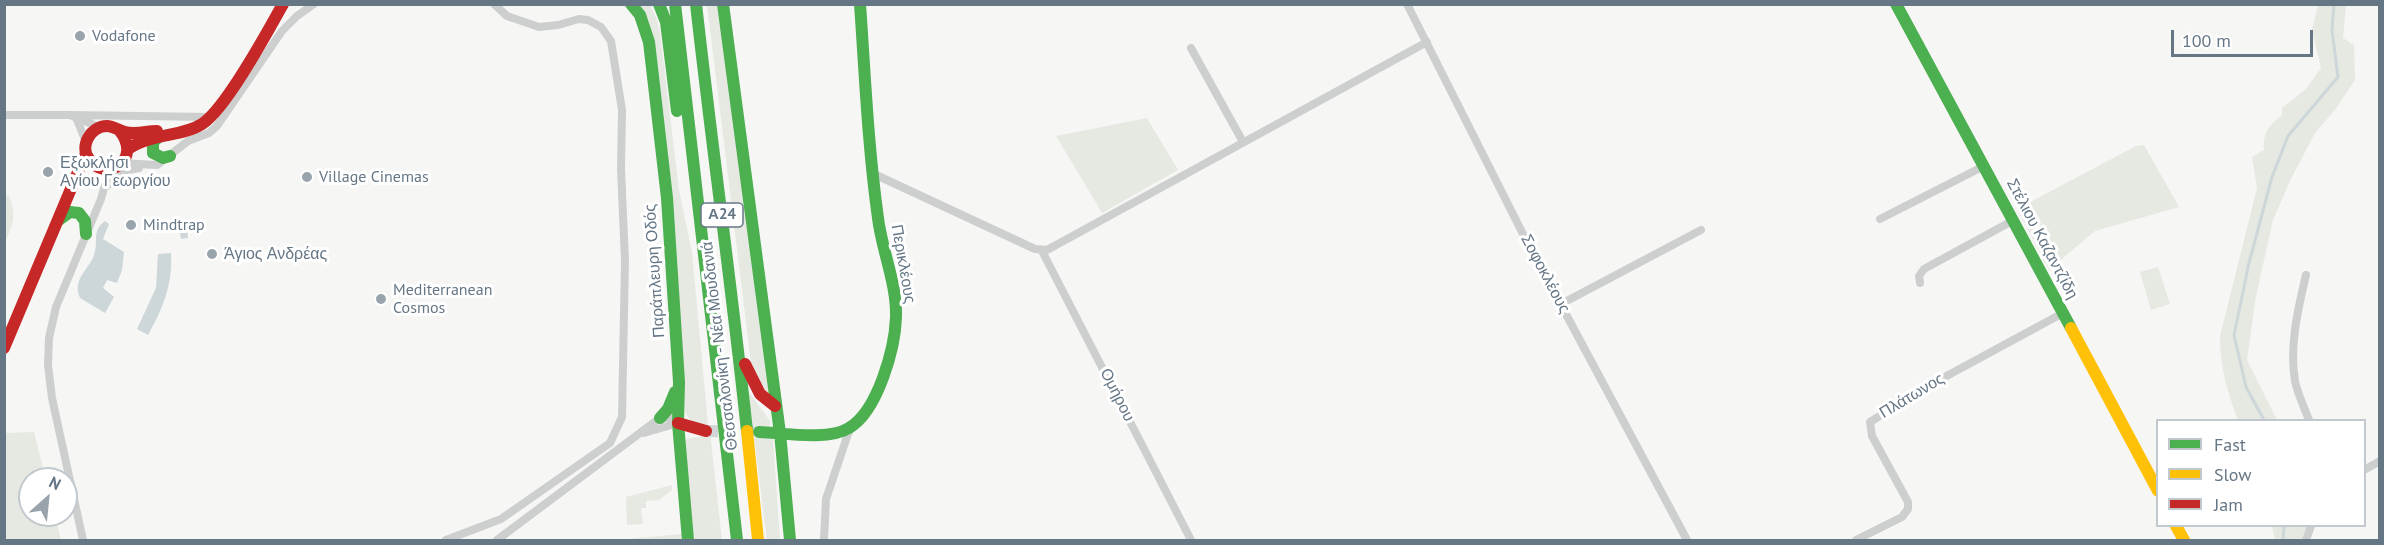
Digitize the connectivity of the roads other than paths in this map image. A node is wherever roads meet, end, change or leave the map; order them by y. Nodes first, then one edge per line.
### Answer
1 (283, 4) edge
2 (290, 4) edge
3 (314, 4) edge
4 (494, 4) edge
5 (631, 4) edge
6 (659, 4) edge
7 (675, 4) edge
8 (696, 4) edge
9 (723, 4) edge
10 (860, 4) edge
11 (1407, 4) edge
12 (1896, 4) edge
13 (269, 29) junction
14 (1426, 42) junction
15 (1191, 48) dead end
16 (4, 115) edge
17 (73, 116) junction
18 (210, 117) junction
19 (99, 127) junction
20 (185, 129) junction
21 (120, 131) junction
22 (161, 135) junction
23 (1243, 142) junction
24 (86, 148) junction
25 (170, 156) junction
26 (123, 158) junction
27 (96, 166) junction
28 (147, 166) junction
29 (1984, 166) junction
30 (874, 174) junction
31 (73, 182) junction
32 (895, 184) junction
33 (104, 190) junction
34 (875, 194) junction
35 (1880, 219) dead end
36 (2014, 220) junction
37 (57, 224) junction
38 (1701, 230) dead end
39 (86, 234) junction
40 (1042, 251) junction
41 (706, 263) junction
42 (2306, 275) dead end
43 (1920, 283) dead end
44 (1561, 304) junction
45 (734, 305) junction
46 (2063, 313) junction
47 (4, 348) edge
48 (679, 382) junction
49 (776, 406) junction
50 (660, 418) junction
51 (2309, 419) edge
52 (678, 423) junction
53 (850, 428) junction
54 (706, 431) tunnel mouth
55 (759, 432) tunnel mouth
56 (780, 433) junction
57 (640, 435) junction
58 (2379, 461) edge
59 (2366, 469) edge
60 (2156, 489) edge
61 (83, 540) edge
62 (446, 540) edge
63 (497, 540) edge
64 (688, 540) edge
65 (737, 540) edge
66 (758, 540) edge
67 (790, 540) edge
68 (824, 540) edge
69 (1191, 540) edge
70 (1687, 540) edge
71 (1856, 540) edge

1 - 13 main road
2 - 13 main road
3 - 25 street
4 - 62 street
5 - 48 main road, Παράπλευρη Οδός
6 - 41 main road
7 - 41 main road, Θεσσαλονίκη - Νέα Μουδανιά / Α24
8 - 45 main road, Θεσσαλονίκη - Νέα Μουδανιά / Α24
9 - 49 main road
10 - 30 main road, Περικλέους
11 - 14 street, Σοφοκλέους
12 - 29 main road, Στέλιου Καζαντζίδη
13 - 18 main road
14 - 23 street
14 - 44 street, Σοφοκλέους
15 - 23 street
16 - 17 street
17 - 18 street
17 - 19 street
17 - 24 street
18 - 20 main road
19 - 21 main road
19 - 24 main road
20 - 21 main road
20 - 22 main road
21 - 26 main road
22 - 25 main road
22 - 26 main road
23 - 40 street
24 - 27 main road
24 - 31 main road
25 - 28 street
26 - 27 main road
26 - 28 street
26 - 33 street
27 - 31 main road
27 - 33 street
28 - 33 street
29 - 35 street
29 - 36 main road, Στέλιου Καζαντζίδη
30 - 32 street
30 - 34 main road, Περικλέους
31 - 37 main road
32 - 34 street
32 - 40 street
33 - 39 street
34 - 53 main road, Περικλέους
36 - 43 street
36 - 46 main road, Στέλιου Καζαντζίδη
37 - 39 main road
37 - 47 main road
38 - 44 street
39 - 61 street
40 - 69 street, Ομήρου
41 - 65 main road, Θεσσαλονίκη - Νέα Μουδανιά / Α24
42 - 51 street
44 - 70 street, Σοφοκλέους
45 - 49 main road
45 - 66 main road, Θεσσαλονίκη - Νέα Μουδανιά / Α24
46 - 60 main road, Στέλιου Καζαντζίδη
46 - 71 street, Πλάτωνος
48 - 50 main road
48 - 52 main road, Παράπλευρη Οδός
49 - 56 main road
50 - 52 street
50 - 57 street
52 - 54 main road
52 - 57 street
52 - 64 main road, Παράπλευρη Οδός
53 - 56 main road
53 - 68 street
55 - 56 main road
56 - 67 main road
57 - 63 street
58 - 59 street

